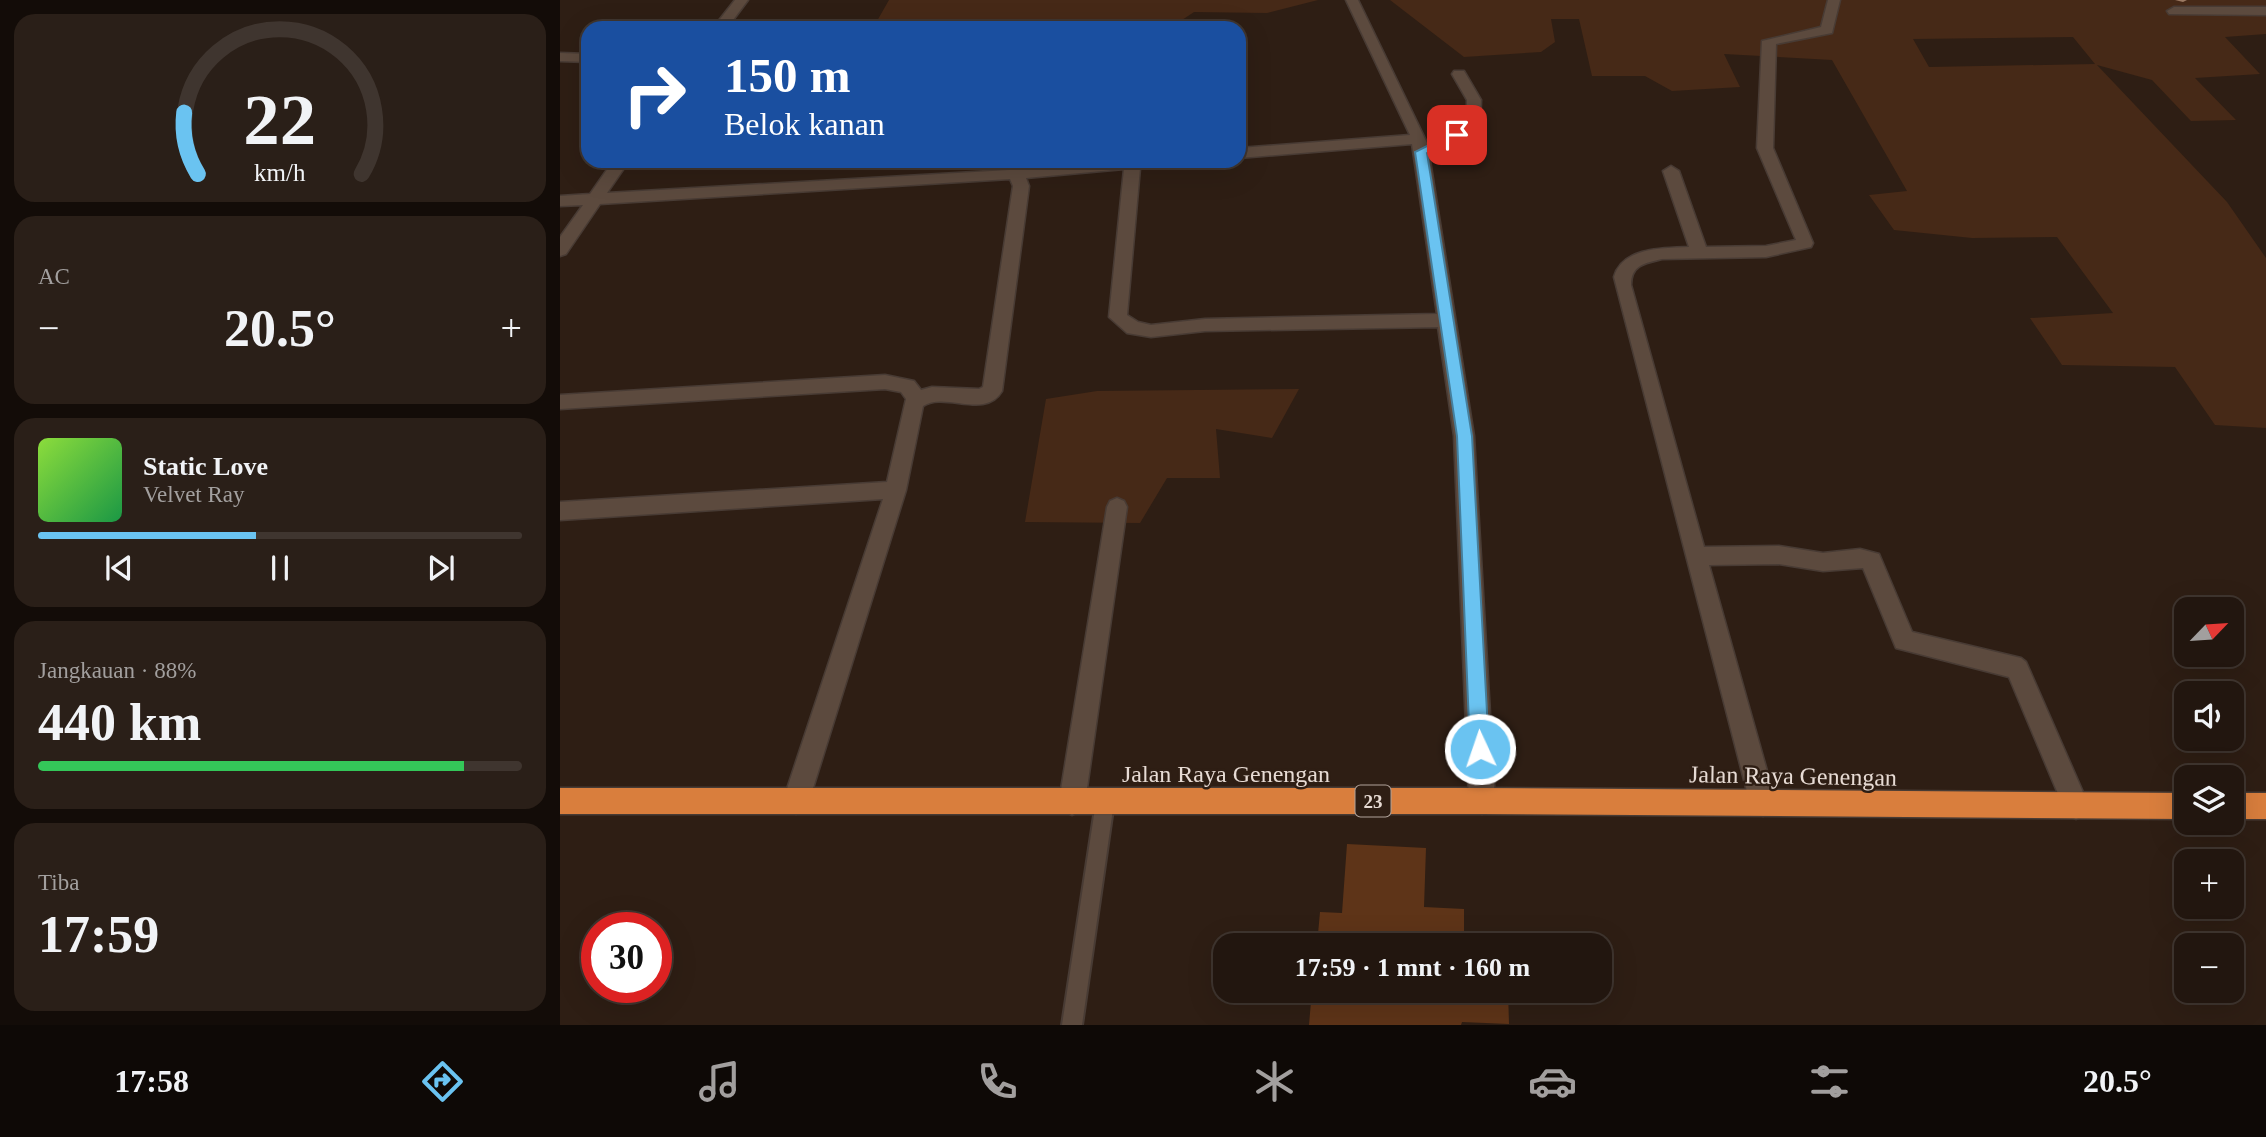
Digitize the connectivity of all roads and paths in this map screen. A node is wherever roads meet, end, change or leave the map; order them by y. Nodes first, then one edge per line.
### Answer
1 (742, 0) edge
2 (1352, 0) edge
3 (2266, 10) edge
4 (2174, 11) dead end
5 (1832, 14) edge
6 (726, 21) edge
7 (560, 57) edge
8 (581, 58) edge
9 (1459, 74) dead end
10 (1420, 146) junction
11 (1246, 153) edge
12 (616, 168) edge
13 (1017, 168) edge
14 (1133, 168) edge
15 (1671, 171) dead end
16 (560, 201) edge
17 (592, 201) junction
18 (560, 250) edge
19 (1700, 253) junction
20 (1448, 320) junction
21 (916, 399) junction
22 (560, 402) edge
23 (896, 490) junction
24 (1116, 507) dead end
25 (560, 511) edge
26 (1698, 556) junction
27 (560, 801) edge
28 (1482, 801) junction
29 (796, 802) junction
30 (1072, 802) junction
31 (1105, 802) junction
32 (1763, 803) junction
33 (2076, 806) junction
34 (2174, 806) edge
35 (2244, 806) edge
36 (2266, 806) edge
37 (1072, 1025) edge

1 - 6 street
2 - 10 street
3 - 4 street
5 - 19 street
7 - 8 street
9 - 10 street
10 - 11 street
10 - 20 street
12 - 17 street
13 - 17 street
13 - 21 street
14 - 20 street
15 - 19 street
16 - 17 street
17 - 18 street
19 - 26 street
20 - 28 street
21 - 22 street
21 - 23 street
23 - 25 street
23 - 29 street
24 - 30 street
26 - 32 street
26 - 33 street
27 - 29 highway, Jalan Raya Genengan / 23
28 - 31 highway, Jalan Raya Genengan / 23
28 - 32 highway, Jalan Raya Genengan / 23
29 - 30 highway, Jalan Raya Genengan / 23
30 - 31 highway, Jalan Raya Genengan / 23
31 - 37 lane
32 - 33 highway, Jalan Raya Genengan / 23
33 - 34 highway, Jalan Raya Genengan / 23
35 - 36 highway

